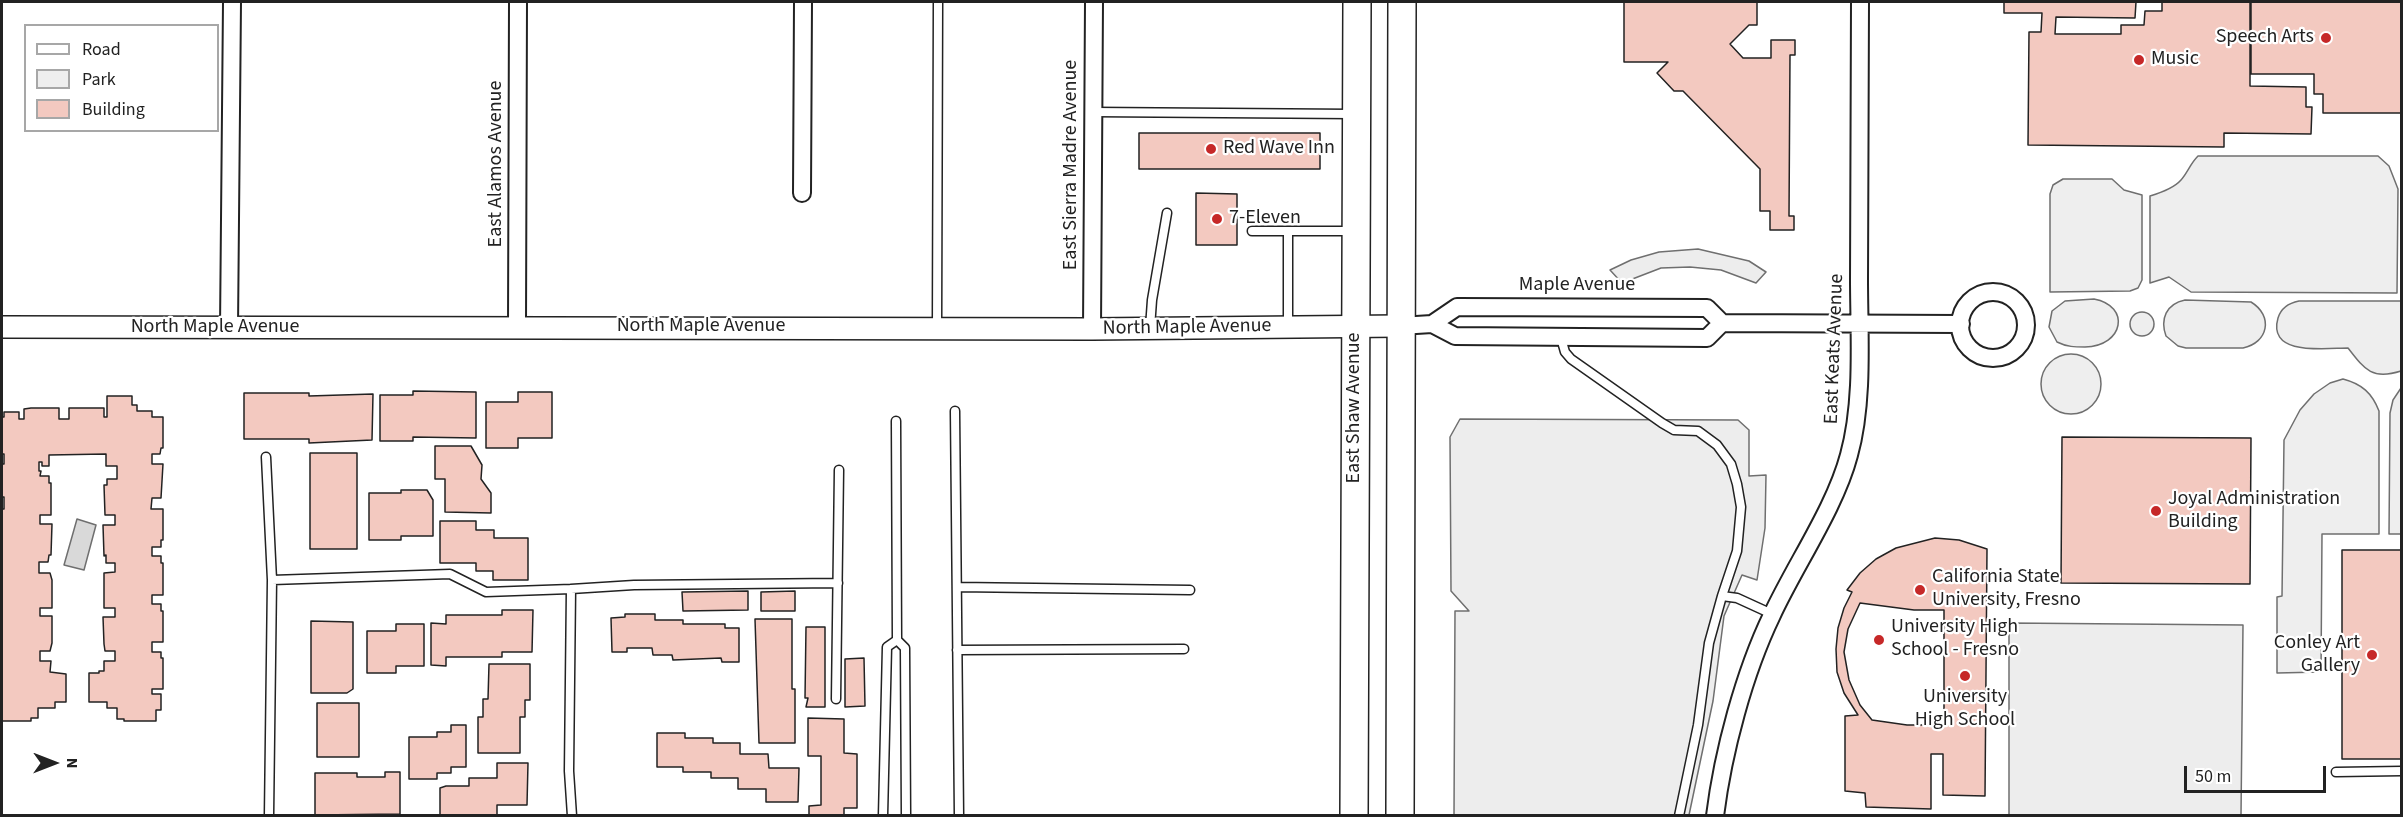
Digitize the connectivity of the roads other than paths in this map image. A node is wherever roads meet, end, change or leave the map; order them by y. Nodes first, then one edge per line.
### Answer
1 (232, 2) edge
2 (518, 2) edge
3 (803, 2) edge
4 (938, 2) edge
5 (1094, 2) edge
6 (1357, 2) edge
7 (1402, 2) edge
8 (1860, 2) edge
9 (1093, 112) junction
10 (1357, 114) junction
11 (802, 192) dead end
12 (1167, 213) dead end
13 (1252, 231) dead end
14 (1288, 231) junction
15 (1356, 231) junction
16 (1722, 323) junction
17 (1432, 324) junction
18 (1960, 324) dead end
19 (1858, 325) junction
20 (517, 326) junction
21 (1355, 326) junction
22 (1400, 326) junction
23 (2, 327) edge
24 (1288, 327) junction
25 (229, 328) junction
26 (937, 328) junction
27 (1150, 328) junction
28 (1092, 329) junction
29 (1561, 338) junction
30 (955, 411) dead end
31 (896, 421) dead end
32 (266, 457) dead end
33 (839, 470) dead end
34 (272, 580) junction
35 (838, 583) junction
36 (957, 588) junction
37 (571, 589) junction
38 (1190, 590) dead end
39 (1722, 596) junction
40 (1772, 614) junction
41 (897, 640) junction
42 (1184, 649) dead end
43 (957, 650) junction
44 (836, 699) dead end
45 (2402, 771) edge
46 (2336, 772) dead end
47 (269, 816) edge
48 (572, 816) edge
49 (883, 816) edge
50 (906, 816) edge
51 (959, 816) edge
52 (1354, 816) edge
53 (1400, 816) edge
54 (1679, 816) edge
55 (1715, 816) edge

1 - 25 street
2 - 20 street, East Alamos Avenue
3 - 11 street
4 - 26 lane
5 - 9 street, East Sierra Madre Avenue
6 - 10 main road, East Shaw Avenue
7 - 22 main road
8 - 19 street, East Keats Avenue
9 - 10 lane
9 - 28 street, East Sierra Madre Avenue
10 - 15 main road, East Shaw Avenue
12 - 27 lane
13 - 14 lane
14 - 15 lane
14 - 24 lane
15 - 21 main road, East Shaw Avenue
16 - 17 street, Maple Avenue
16 - 19 street
16 - 29 street
17 - 22 street
17 - 29 street
18 - 19 street
19 - 40 street, East Keats Avenue
20 - 25 street, North Maple Avenue
20 - 26 street, North Maple Avenue
21 - 22 street, North Maple Avenue
21 - 24 street, North Maple Avenue
21 - 52 main road, East Shaw Avenue
22 - 53 main road
23 - 25 street, North Maple Avenue
24 - 27 street, North Maple Avenue
26 - 28 street, North Maple Avenue
27 - 28 street, North Maple Avenue
29 - 39 lane
30 - 36 lane
31 - 41 lane
32 - 34 lane
33 - 35 lane
34 - 37 lane
34 - 47 lane
35 - 37 lane
35 - 44 lane
36 - 38 lane
36 - 43 lane
37 - 48 lane
39 - 40 lane
39 - 54 lane
40 - 55 street, East Keats Avenue
41 - 49 lane
41 - 50 lane
42 - 43 lane
43 - 51 lane
45 - 46 lane

